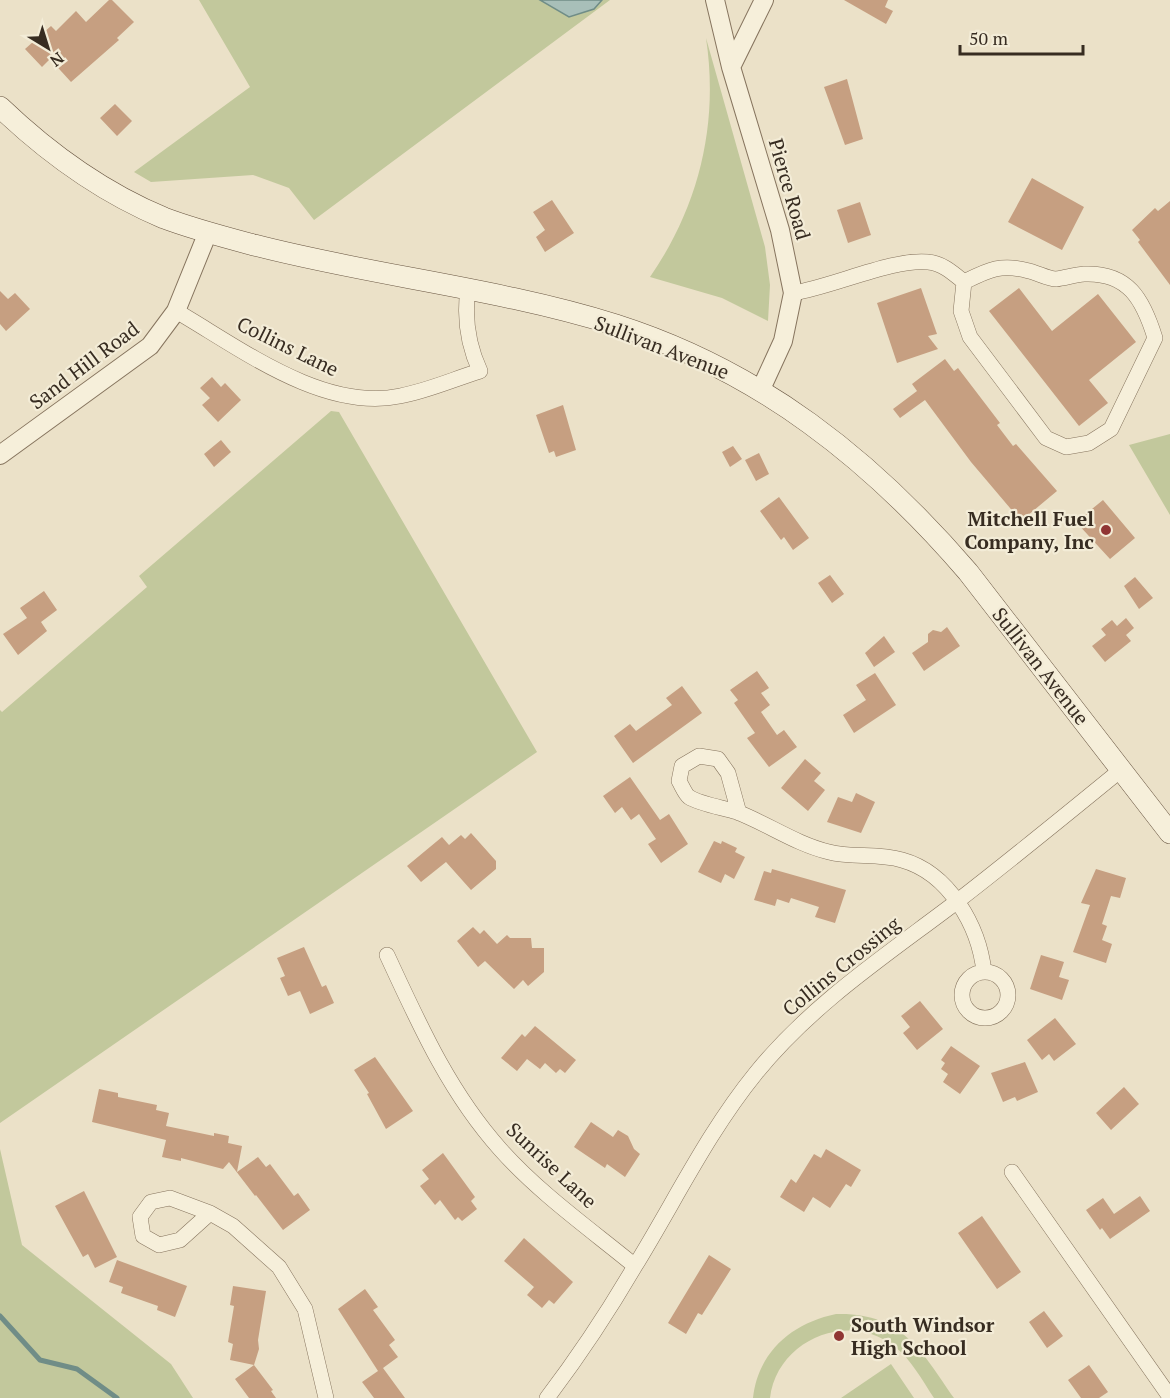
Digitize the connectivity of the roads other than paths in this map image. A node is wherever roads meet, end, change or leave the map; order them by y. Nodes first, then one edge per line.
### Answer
1 (715, 0) edge
2 (764, 0) edge
3 (731, 67) junction
4 (0, 107) edge
5 (208, 232) junction
6 (964, 282) junction
7 (468, 290) junction
8 (793, 293) junction
9 (176, 311) junction
10 (761, 389) junction
11 (0, 454) edge
12 (1122, 769) junction
13 (739, 813) dead end
14 (1170, 833) edge
15 (957, 902) junction
16 (387, 955) dead end
17 (984, 972) dead end
18 (1012, 1172) dead end
19 (210, 1213) dead end
20 (635, 1266) junction
21 (1170, 1397) edge
22 (326, 1398) edge
23 (547, 1398) edge

1 - 3 street, Pierce Road
2 - 3 street
3 - 8 street, Pierce Road
4 - 5 main road, Sullivan Avenue
5 - 7 main road, Sullivan Avenue
5 - 9 street, Sand Hill Road
6 - 6 street
6 - 8 street
7 - 9 street, Collins Lane
7 - 10 main road, Sullivan Avenue
8 - 10 street, Pierce Road
9 - 11 street, Sand Hill Road
10 - 12 main road, Sullivan Avenue
12 - 14 main road, Sullivan Avenue
12 - 15 street, Collins Crossing
13 - 15 street
15 - 17 street
15 - 20 street, Collins Crossing
16 - 20 street, Sunrise Lane
18 - 21 street
19 - 22 street
20 - 23 street, Collins Crossing

